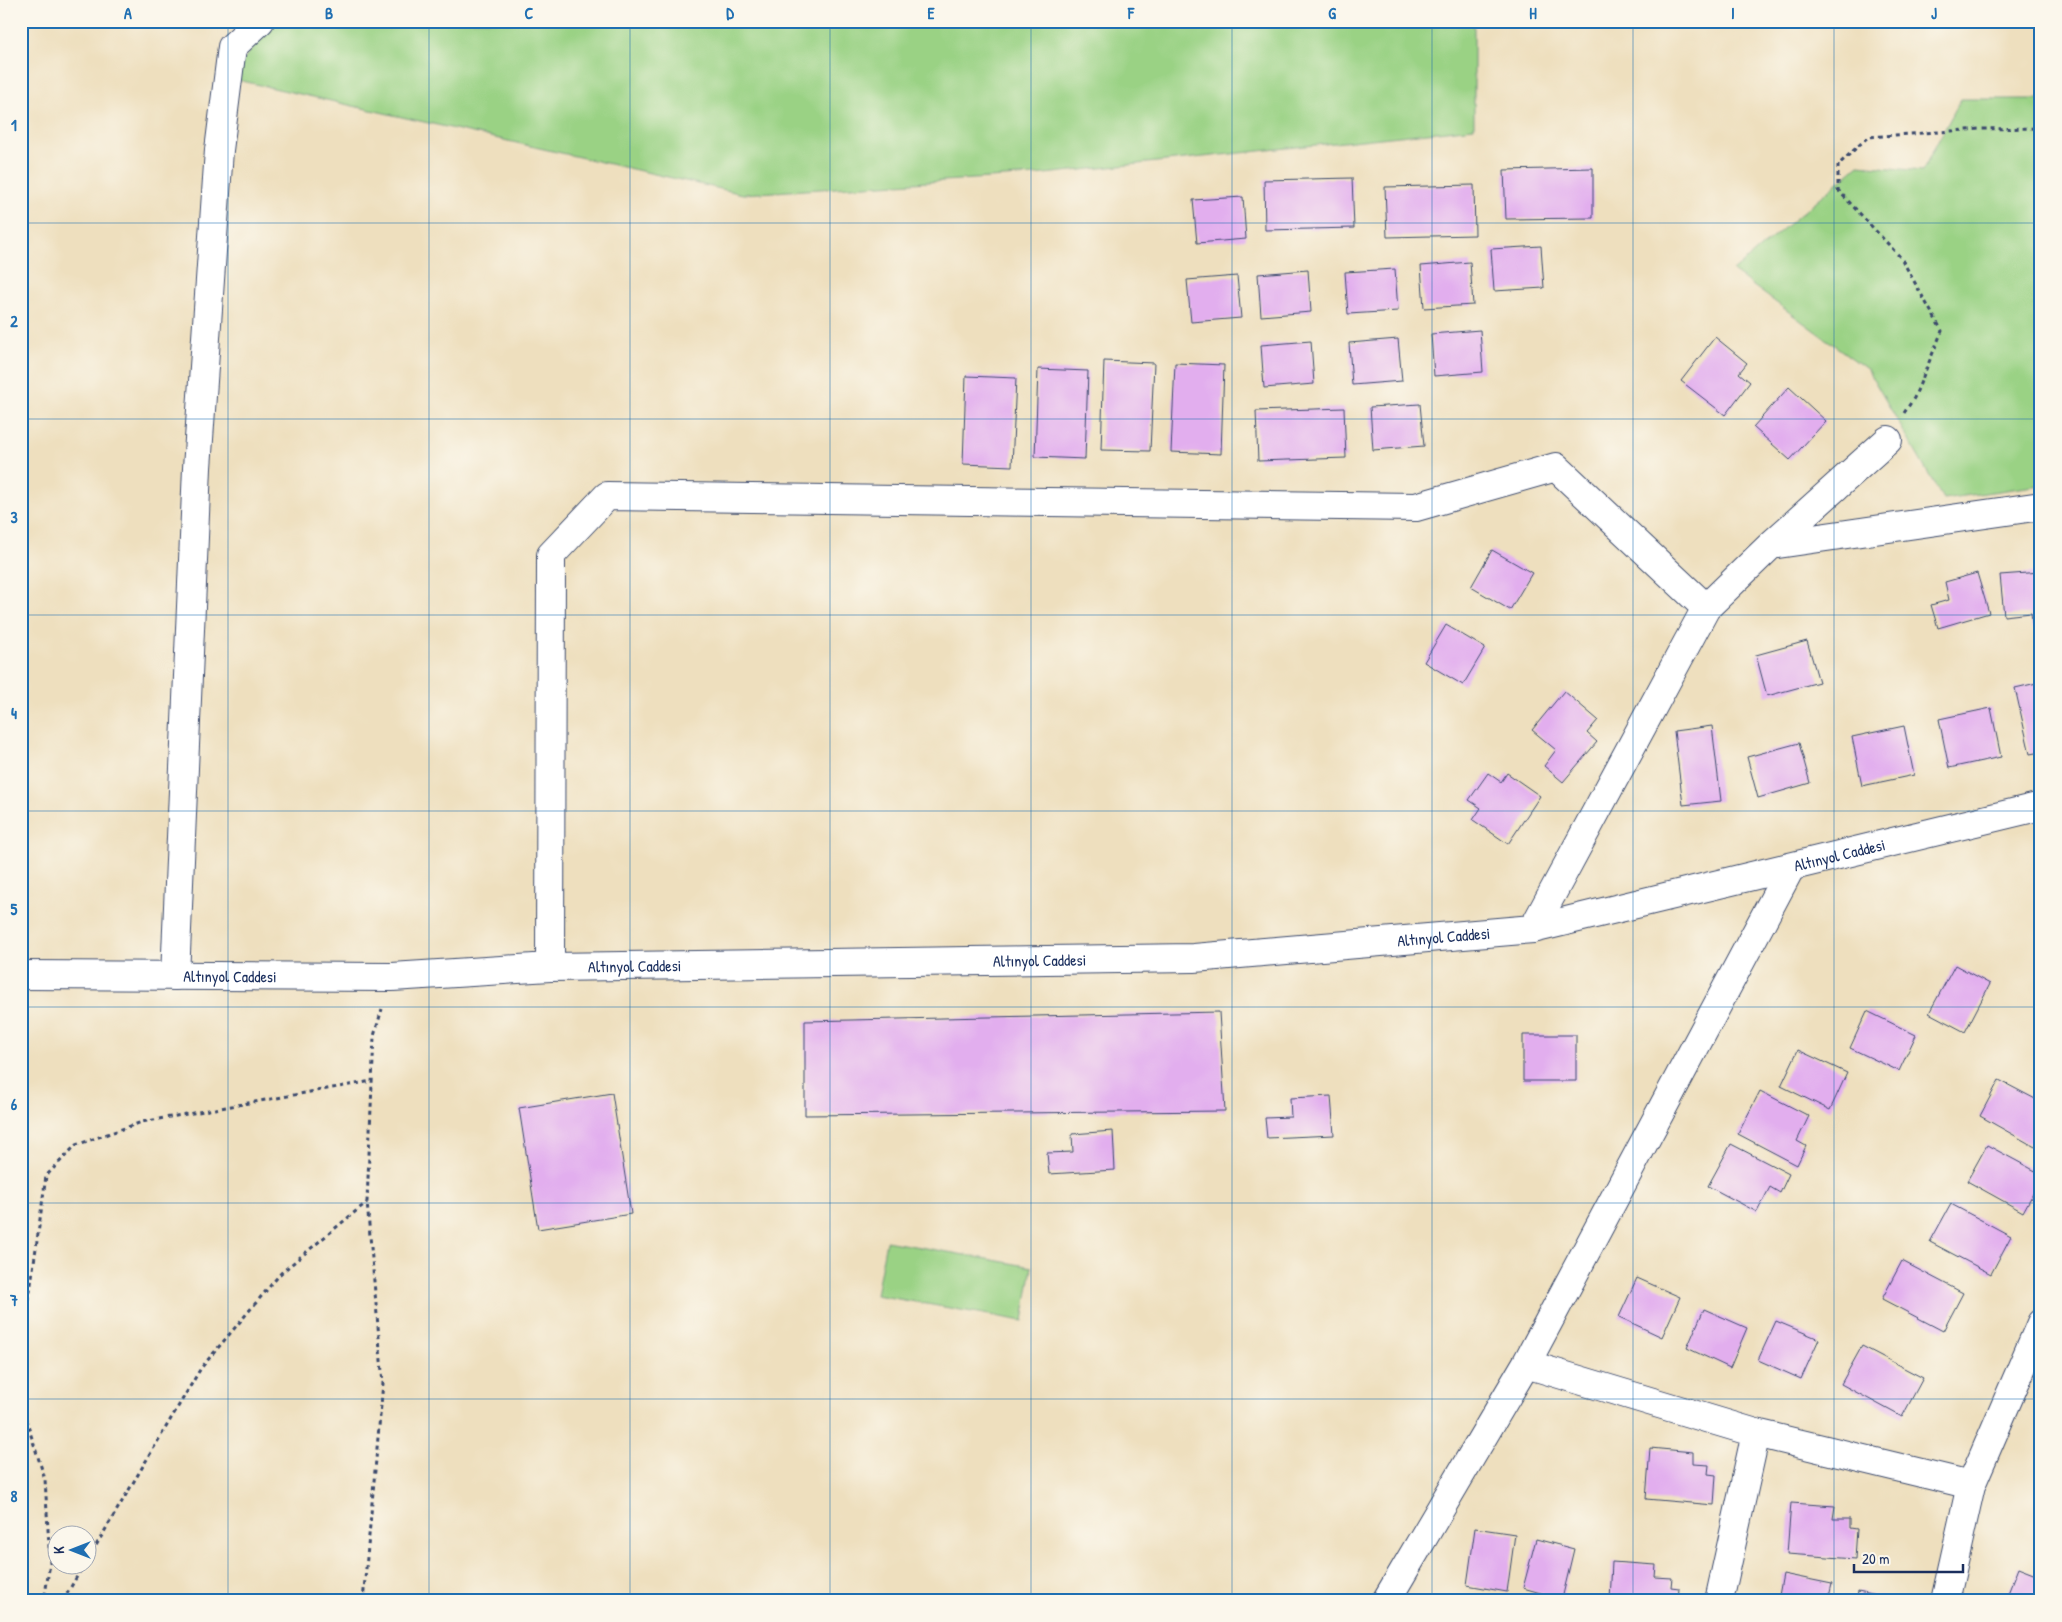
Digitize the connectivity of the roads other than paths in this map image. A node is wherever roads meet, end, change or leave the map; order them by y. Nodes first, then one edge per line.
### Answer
1 (260, 21) edge
2 (1888, 440) road end
3 (2041, 506) edge
4 (1771, 545) junction
5 (1706, 608) junction
6 (2041, 806) edge
7 (1791, 867) junction
8 (1533, 929) junction
9 (550, 967) junction
10 (21, 975) edge
11 (175, 976) junction
12 (2041, 1322) edge
13 (1526, 1364) junction
14 (1756, 1432) junction
15 (1970, 1485) junction
16 (1386, 1601) edge
17 (1719, 1601) edge
18 (1945, 1601) edge

1 - 11 street
2 - 4 street
3 - 4 street
4 - 5 street
5 - 8 street
5 - 9 street
6 - 7 street, Altınyol Caddesi
7 - 8 street, Altınyol Caddesi
7 - 13 street
8 - 9 street, Altınyol Caddesi
9 - 11 street, Altınyol Caddesi
10 - 11 street, Altınyol Caddesi
12 - 15 street
13 - 14 street
13 - 16 street
14 - 15 street
14 - 17 street
15 - 18 street

